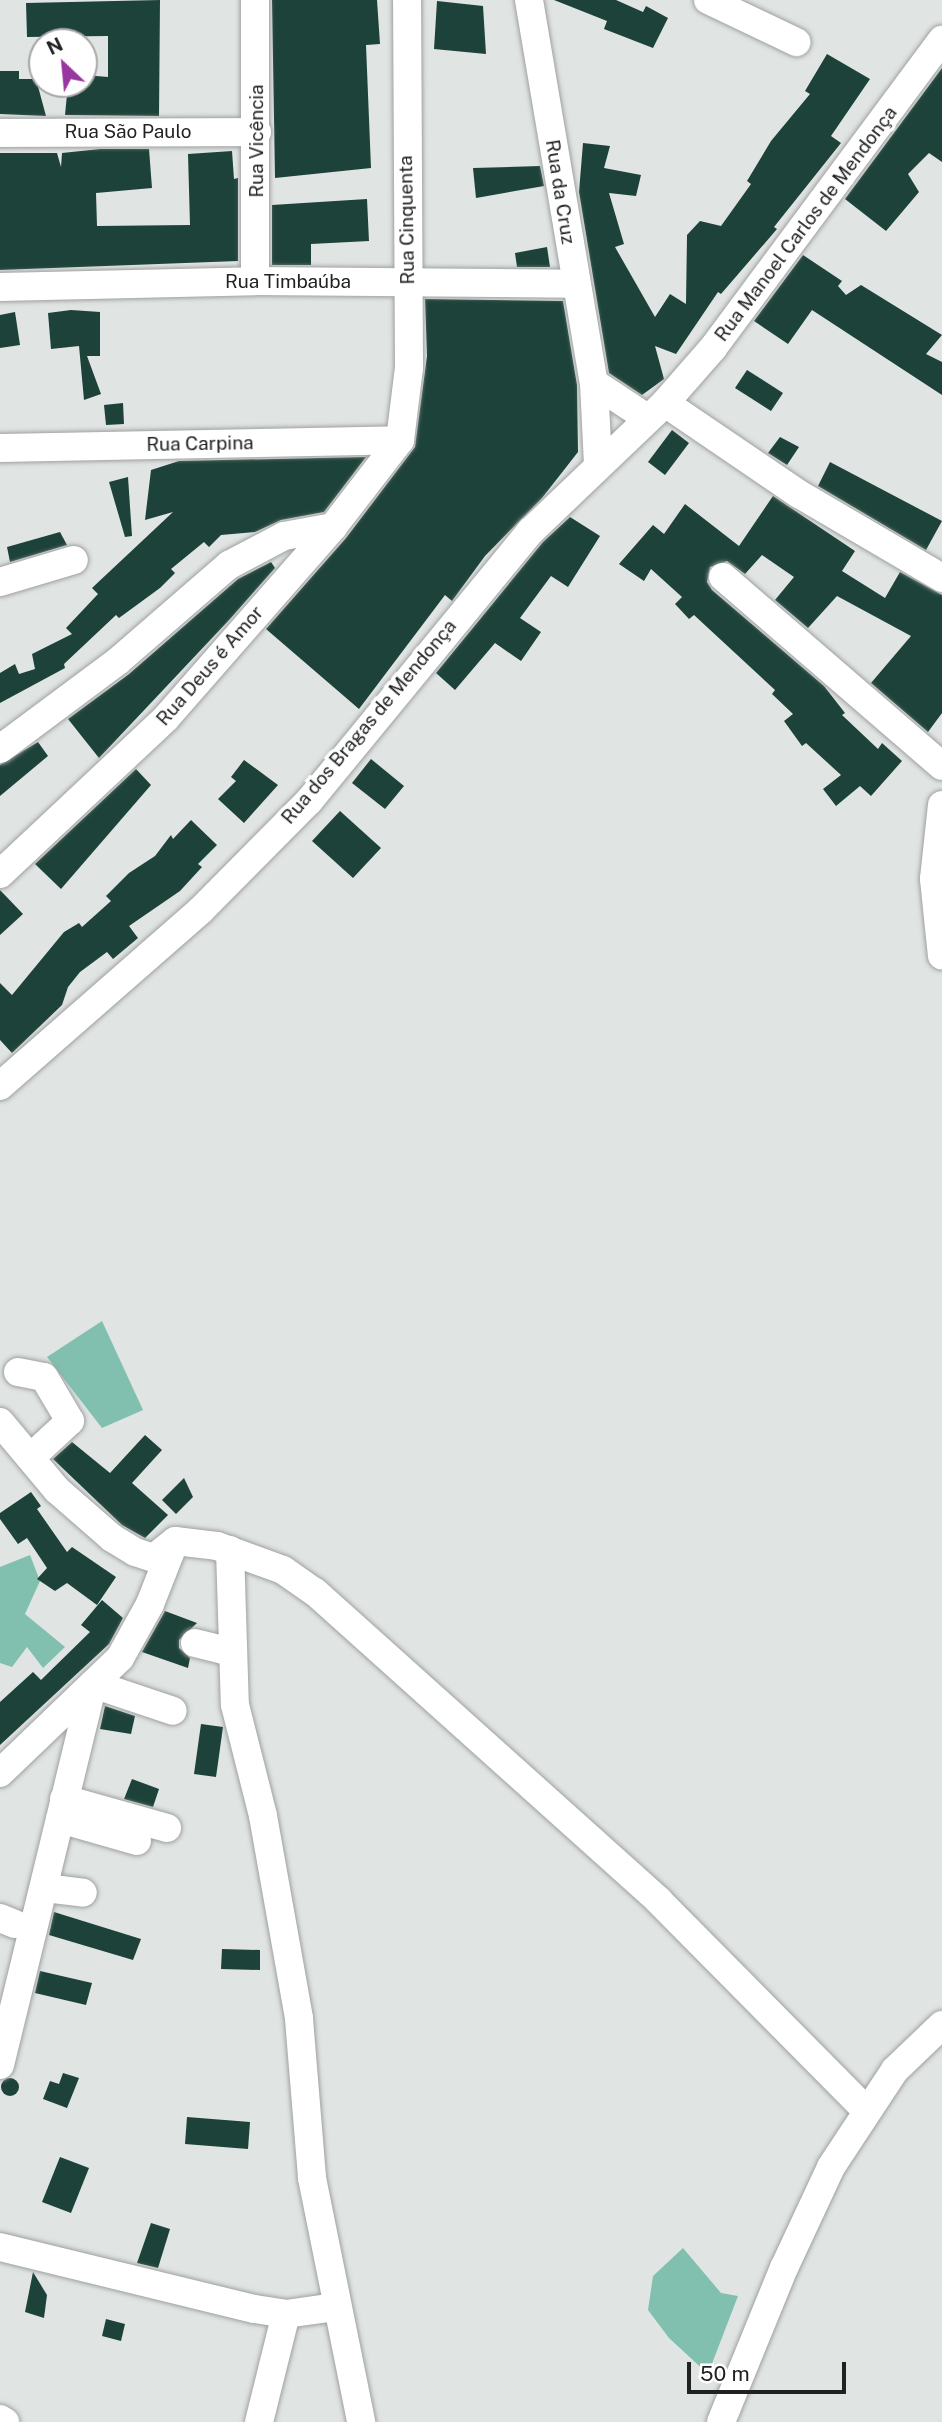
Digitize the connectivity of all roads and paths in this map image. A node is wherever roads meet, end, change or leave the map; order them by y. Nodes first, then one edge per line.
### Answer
1 (255, 0) edge
2 (407, 0) edge
3 (529, 0) edge
4 (708, 0) edge
5 (942, 40) edge
6 (796, 41) dead end
7 (257, 132) junction
8 (0, 133) edge
9 (255, 281) junction
10 (408, 284) junction
11 (576, 284) junction
12 (0, 288) edge
13 (594, 383) junction
14 (656, 411) junction
15 (400, 440) junction
16 (0, 448) edge
17 (598, 464) junction
18 (333, 527) junction
19 (74, 560) dead end
20 (723, 577) dead end
21 (942, 578) edge
22 (0, 582) edge
23 (0, 749) edge
24 (942, 766) edge
25 (942, 805) edge
26 (0, 874) edge
27 (942, 956) edge
28 (0, 1086) edge
29 (18, 1372) dead end
30 (0, 1422) edge
31 (30, 1458) junction
32 (175, 1541) junction
33 (230, 1550) junction
34 (195, 1643) dead end
35 (232, 1652) junction
36 (93, 1684) junction
37 (173, 1712) dead end
38 (0, 1773) edge
39 (62, 1809) junction
40 (167, 1828) dead end
41 (137, 1841) dead end
42 (46, 1888) junction
43 (83, 1893) dead end
44 (942, 2025) edge
45 (0, 2065) edge
46 (865, 2109) junction
47 (0, 2247) edge
48 (335, 2307) junction
49 (286, 2314) junction
50 (0, 2420) edge
51 (5, 2422) edge
52 (259, 2422) edge
53 (361, 2422) edge
54 (721, 2422) edge

1 - 7 street, Rua Vicência
2 - 10 street, Rua Cinquenta
3 - 11 street, Rua da Cruz
4 - 6 street
5 - 14 street, Rua Manoel Carlos de Mendonça
7 - 8 street, Rua São Paulo
7 - 9 street, Rua Vicência
9 - 10 street, Rua Timbaúba
9 - 12 street, Rua Timbaúba
10 - 11 street, Rua Timbaúba
10 - 15 street, Rua Cinquenta
11 - 13 street, Rua da Cruz
13 - 14 street
13 - 17 street, Rua da Cruz
14 - 17 street, Rua dos Bragas de Mendonça
14 - 21 street
15 - 16 street, Rua Carpina
15 - 18 street, Rua Deus é Amor
17 - 28 street, Rua dos Bragas de Mendonça
18 - 23 street
18 - 26 street, Rua Deus é Amor
19 - 22 street
20 - 24 street
25 - 27 street
29 - 31 street
30 - 31 street
31 - 32 street
32 - 33 street
32 - 36 street
33 - 35 street
33 - 46 street
34 - 35 street
35 - 48 street
36 - 37 street
36 - 38 street
36 - 39 street
39 - 40 street
39 - 41 street
39 - 42 street
42 - 43 street
42 - 45 street
44 - 46 street
46 - 54 street
47 - 49 street
48 - 49 street
48 - 53 street
49 - 52 street
50 - 51 street

